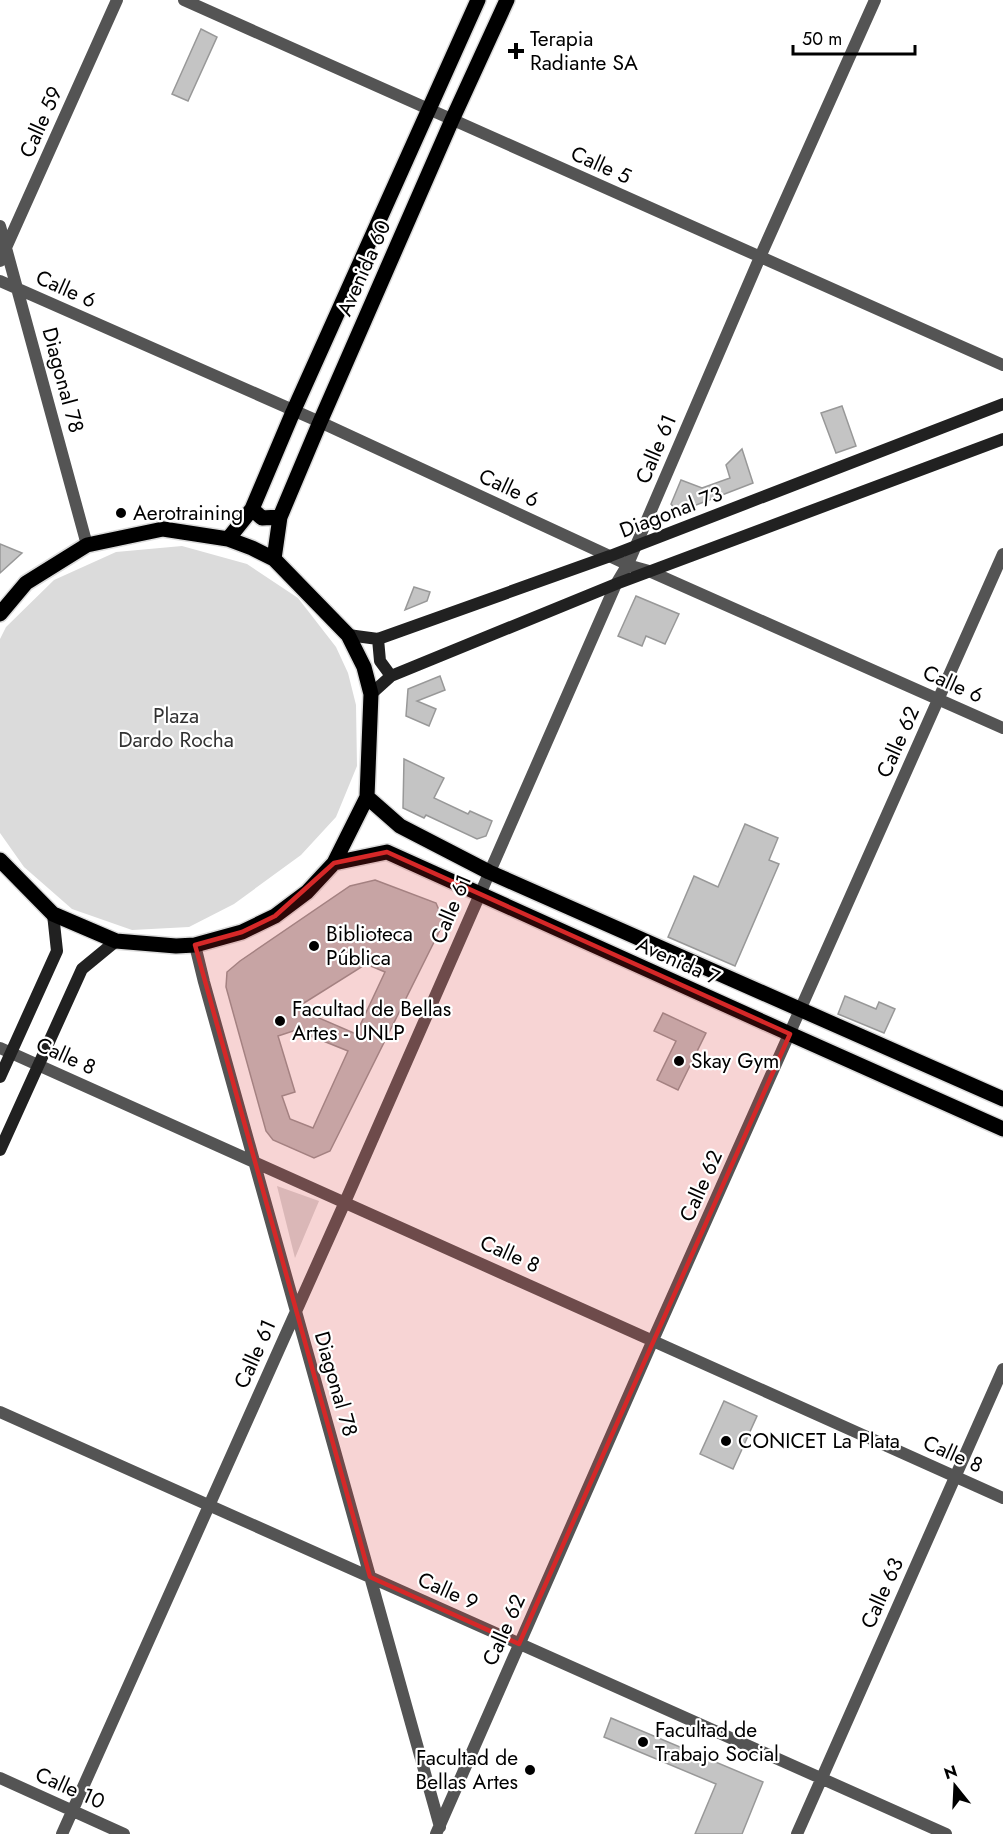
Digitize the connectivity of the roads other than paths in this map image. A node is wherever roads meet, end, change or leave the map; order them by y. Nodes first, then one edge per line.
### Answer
1 (117, 0) edge
2 (184, 0) edge
3 (478, 0) edge
4 (507, 0) edge
5 (875, 0) edge
6 (428, 109) junction
7 (452, 120) junction
8 (0, 226) edge
9 (6, 247) junction
10 (760, 257) junction
11 (0, 261) edge
12 (0, 281) edge
13 (18, 289) junction
14 (1003, 365) edge
15 (1003, 404) edge
16 (293, 412) junction
17 (320, 422) junction
18 (1003, 439) edge
19 (252, 509) junction
20 (280, 517) junction
21 (228, 539) junction
22 (87, 545) junction
23 (636, 546) junction
24 (1003, 554) edge
25 (610, 556) junction
26 (274, 559) junction
27 (628, 564) junction
28 (649, 571) junction
29 (616, 584) junction
30 (0, 614) edge
31 (348, 635) junction
32 (378, 639) junction
33 (391, 676) junction
34 (371, 694) junction
35 (938, 699) junction
36 (1003, 728) edge
37 (367, 797) junction
38 (0, 860) edge
39 (333, 863) junction
40 (489, 872) junction
41 (479, 894) junction
42 (53, 914) junction
43 (116, 941) junction
44 (195, 945) junction
45 (800, 1010) junction
46 (789, 1034) junction
47 (5, 1051) edge
48 (38, 1065) junction
49 (0, 1077) edge
50 (1003, 1099) edge
51 (1003, 1129) edge
52 (0, 1150) edge
53 (254, 1162) junction
54 (345, 1202) junction
55 (296, 1312) junction
56 (653, 1340) junction
57 (1003, 1369) edge
58 (0, 1412) edge
59 (955, 1476) junction
60 (1003, 1498) edge
61 (208, 1504) junction
62 (369, 1577) junction
63 (519, 1644) junction
64 (0, 1778) edge
65 (821, 1778) junction
66 (72, 1811) junction
67 (439, 1831) edge
68 (62, 1834) edge
69 (124, 1834) edge
70 (797, 1834) edge
71 (946, 1834) edge

1 - 9 street, Calle 59
2 - 6 street, Calle 5
3 - 6 main road, Avenida 60
4 - 7 main road, Avenida 60
5 - 10 street, Calle 61
6 - 7 street, Calle 5
6 - 16 main road, Avenida 60
7 - 10 street, Calle 5
7 - 17 main road, Avenida 60
8 - 9 street, Diagonal 78
9 - 11 street, Calle 59
9 - 13 street, Diagonal 78
10 - 14 street, Calle 5
10 - 23 street, Calle 61
12 - 13 street, Calle 6
13 - 16 street, Calle 6
13 - 22 street, Diagonal 78
15 - 23 main road, Diagonal 73
16 - 17 street, Calle 6
16 - 19 main road, Avenida 60
17 - 20 main road, Avenida 60
17 - 25 street, Calle 6
18 - 28 main road
19 - 20 main road
19 - 21 main road, Avenida 60
20 - 26 main road, Avenida 60
21 - 22 main road
21 - 26 main road
22 - 30 main road
23 - 25 main road, Diagonal 73
23 - 27 street, Calle 61
24 - 35 street, Calle 62
25 - 27 street, Calle 6
25 - 32 main road, Diagonal 73
26 - 31 main road
27 - 28 street, Calle 6
27 - 29 street, Calle 61
28 - 29 main road
28 - 35 street, Calle 6
29 - 33 main road
29 - 40 street, Calle 61
31 - 32 main road, Diagonal 73
31 - 34 main road
32 - 33 main road
33 - 34 main road
34 - 37 main road
35 - 36 street, Calle 6
35 - 45 street, Calle 62
37 - 39 main road
37 - 40 main road, Avenida 7
38 - 42 main road
39 - 41 main road, Avenida 7
39 - 44 main road
40 - 41 street, Calle 61
40 - 45 main road, Avenida 7
41 - 46 main road, Avenida 7
41 - 54 street, Calle 61
42 - 43 main road
42 - 47 main road
43 - 44 main road
43 - 48 main road
44 - 53 street, Diagonal 78
45 - 46 street, Calle 62
45 - 50 main road, Avenida 7
46 - 51 main road, Avenida 7
46 - 56 street, Calle 62
47 - 48 street, Calle 8
47 - 49 main road
48 - 52 main road
48 - 53 street, Calle 8
53 - 54 street, Calle 8
53 - 55 street, Diagonal 78
54 - 55 street, Calle 61
54 - 56 street, Calle 8
55 - 61 street, Calle 61
55 - 62 street, Diagonal 78
56 - 59 street, Calle 8
56 - 63 street, Calle 62
57 - 59 street, Calle 63
58 - 61 street, Calle 9
59 - 60 street, Calle 8
59 - 65 street, Calle 63
61 - 62 street, Calle 9
61 - 66 street, Calle 61
62 - 63 street, Calle 9
62 - 67 street, Diagonal 78
63 - 65 street, Calle 9
63 - 67 street, Calle 62
64 - 66 street, Calle 10
65 - 70 street, Calle 63
65 - 71 street, Calle 9
66 - 68 street, Calle 61
66 - 69 street, Calle 10

